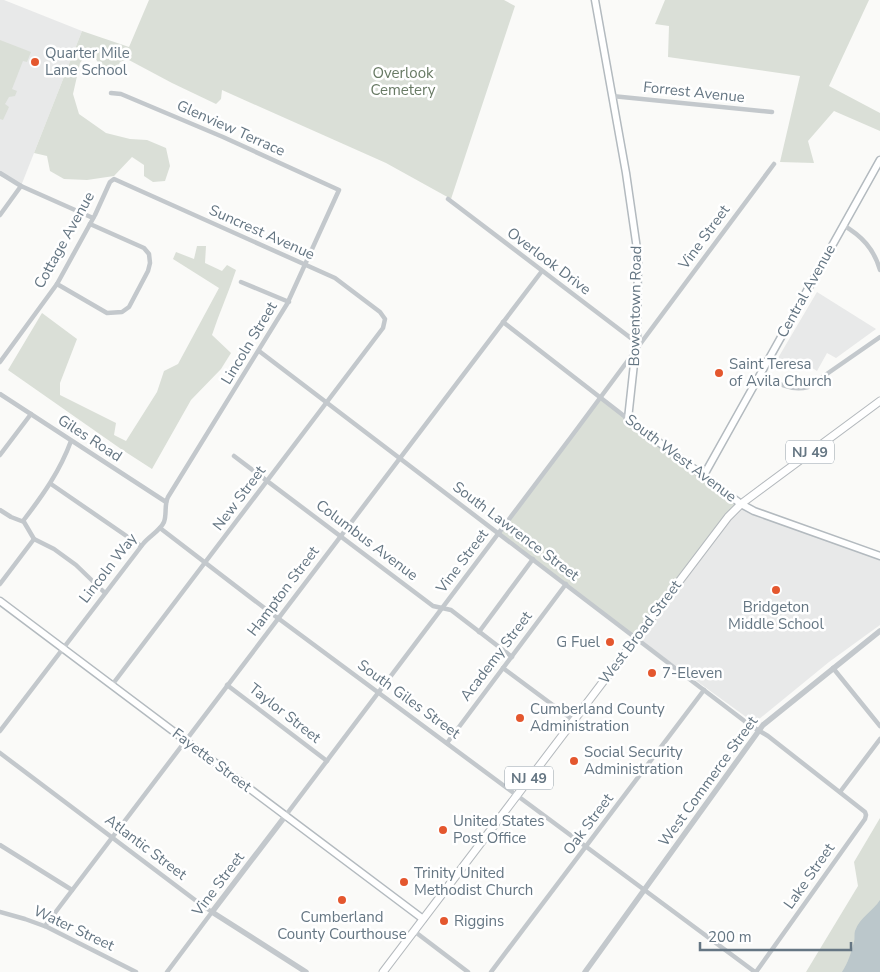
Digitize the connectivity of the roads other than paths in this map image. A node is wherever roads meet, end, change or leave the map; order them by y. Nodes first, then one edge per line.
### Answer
1 (595, 0) edge
2 (111, 94) dead end
3 (612, 96) junction
4 (772, 112) dead end
5 (880, 160) edge
6 (774, 164) dead end
7 (0, 173) edge
8 (114, 179) joint
9 (21, 186) junction
10 (339, 190) joint
11 (448, 199) dead end
12 (0, 215) edge
13 (94, 218) junction
14 (90, 224) junction
15 (843, 225) junction
16 (305, 265) junction
17 (880, 270) edge
18 (542, 271) junction
19 (241, 282) dead end
20 (57, 284) junction
21 (288, 302) junction
22 (503, 322) junction
23 (384, 325) joint
24 (880, 337) edge
25 (636, 342) junction
26 (259, 351) junction
27 (636, 351) junction
28 (0, 362) edge
29 (760, 373) junction
30 (0, 394) edge
31 (601, 397) junction
32 (880, 401) edge
33 (327, 403) junction
34 (31, 414) junction
35 (628, 419) junction
36 (71, 440) junction
37 (0, 455) edge
38 (234, 456) dead end
39 (400, 458) junction
40 (704, 476) junction
41 (267, 481) junction
42 (51, 484) junction
43 (166, 502) junction
44 (741, 504) junction
45 (0, 510) edge
46 (5, 514) junction
47 (0, 521) edge
48 (23, 521) junction
49 (160, 528) junction
50 (498, 533) junction
51 (341, 536) junction
52 (34, 539) junction
53 (141, 546) junction
54 (880, 556) edge
55 (533, 559) junction
56 (205, 563) junction
57 (0, 584) edge
58 (566, 584) junction
59 (105, 593) junction
60 (0, 601) edge
61 (443, 607) junction
62 (278, 618) junction
63 (880, 631) edge
64 (479, 632) junction
65 (636, 637) junction
66 (63, 648) junction
67 (512, 656) junction
68 (503, 668) junction
69 (834, 668) junction
70 (112, 685) junction
71 (227, 685) junction
72 (704, 690) junction
73 (379, 693) junction
74 (573, 720) junction
75 (880, 726) edge
76 (758, 730) junction
77 (0, 731) edge
78 (880, 739) edge
79 (186, 740) junction
80 (447, 743) junction
81 (0, 753) edge
82 (327, 761) junction
83 (840, 792) junction
84 (517, 795) junction
85 (286, 815) junction
86 (866, 818) joint
87 (112, 837) junction
88 (0, 844) edge
89 (586, 846) junction
90 (644, 889) junction
91 (72, 890) junction
92 (0, 912) edge
93 (212, 912) junction
94 (423, 919) junction
95 (45, 926) junction
96 (414, 931) junction
97 (136, 972) edge
98 (168, 972) edge
99 (306, 972) edge
100 (383, 972) edge
101 (468, 972) edge
102 (491, 972) edge
103 (586, 972) edge
104 (755, 972) edge

1 - 3 main road, Bowentown Road
2 - 10 street, Glenview Terrace
3 - 4 street, Forrest Avenue
3 - 25 main road, Bowentown Road
5 - 15 main road, Central Avenue
6 - 27 street, Vine Street
7 - 9 street
8 - 13 street, Cottage Avenue
8 - 16 street, Suncrest Avenue
9 - 12 street
9 - 13 street
10 - 16 street, Lincoln Street
11 - 18 street, Overlook Drive
13 - 14 street, Cottage Avenue
14 - 20 street, Cottage Avenue
14 - 20 street
15 - 17 street
15 - 29 main road, Central Avenue
16 - 21 street, Lincoln Street
16 - 23 street, Suncrest Avenue
18 - 22 street, Hampton Street
18 - 25 street, Overlook Drive
19 - 21 street
20 - 28 street, Cottage Avenue
21 - 26 street, Lincoln Street
22 - 31 street, South West Avenue
22 - 39 street, Hampton Street
23 - 33 street, New Street
24 - 29 street
25 - 27 main road, Bowentown Road
26 - 33 street, South Lawrence Street
26 - 43 street, Lincoln Street
27 - 31 street, Vine Street
27 - 35 main road, Bowentown Road
29 - 40 main road, Central Avenue
30 - 34 street, Giles Road
31 - 35 street, South West Avenue
31 - 50 street, Vine Street
32 - 44 highway, West Broad Street / NJ 49
33 - 39 street, South Lawrence Street
33 - 41 street, New Street
34 - 36 street, Giles Road
34 - 37 street
35 - 40 main road, South West Avenue
36 - 42 street
36 - 43 street, Giles Road
38 - 41 street, Columbus Avenue
39 - 50 street, South Lawrence Street
39 - 51 street, Hampton Street
40 - 44 main road, South West Avenue
41 - 51 street, Columbus Avenue
41 - 56 street, New Street
42 - 48 street
42 - 53 street
43 - 49 street
44 - 54 main road, South West Avenue
44 - 65 highway, West Broad Street / NJ 49
45 - 46 street
46 - 47 street
46 - 48 street
48 - 52 street
49 - 53 street, Lincoln Way
49 - 56 street, South Giles Street
50 - 55 street, South Lawrence Street
50 - 61 street, Vine Street
51 - 61 street, Columbus Avenue
51 - 62 street, Hampton Street
52 - 57 street
52 - 59 street
53 - 59 street, Lincoln Way
55 - 58 street, South Lawrence Street
55 - 64 street
56 - 62 street, South Giles Street
56 - 70 street, New Street
58 - 65 street, South Lawrence Street
58 - 67 street, Academy Street
59 - 66 street, Lincoln Way
60 - 66 main road, Fayette Street
61 - 64 street, Columbus Avenue
61 - 73 street, Vine Street
62 - 71 street, Hampton Street
62 - 73 street, South Giles Street
63 - 69 street, West Commerce Street
64 - 67 street, Columbus Avenue
65 - 72 street, South Lawrence Street
65 - 74 highway, West Broad Street / NJ 49
66 - 70 main road, Fayette Street
66 - 77 street
67 - 68 street, Academy Street
68 - 74 street
68 - 80 street, Academy Street
69 - 75 street
69 - 76 street, West Commerce Street
70 - 79 main road, Fayette Street
71 - 79 street, Hampton Street
71 - 82 street, Taylor Street
72 - 76 street, South Lawrence Street
72 - 89 street, Oak Street
73 - 80 street, South Giles Street
73 - 82 street, Vine Street
74 - 84 highway, West Broad Street / NJ 49
76 - 83 street, South Lawrence Street
76 - 90 street, West Commerce Street
78 - 83 street
79 - 85 main road, Fayette Street
79 - 87 street, Hampton Street
80 - 84 street, South Giles Street
81 - 87 street, Atlantic Street
82 - 85 street, Vine Street
83 - 86 street, South Lawrence Street
84 - 89 street, South Giles Street
84 - 94 highway, West Broad Street / NJ 49
85 - 93 street, Vine Street
85 - 94 main road, Fayette Street
86 - 104 street, Lake Street
87 - 91 street, Hampton Street
87 - 93 street, Atlantic Street
88 - 91 street
89 - 90 street, South Giles Street
89 - 102 street, Oak Street
90 - 103 street, West Commerce Street
90 - 104 street, South Giles Street
91 - 95 street, Hampton Street
92 - 95 street, Water Street
93 - 98 street, Vine Street
93 - 99 street, Atlantic Street
94 - 96 highway, West Broad Street / NJ 49
95 - 97 street, Water Street
96 - 100 highway, West Broad Street / NJ 49
96 - 101 street

